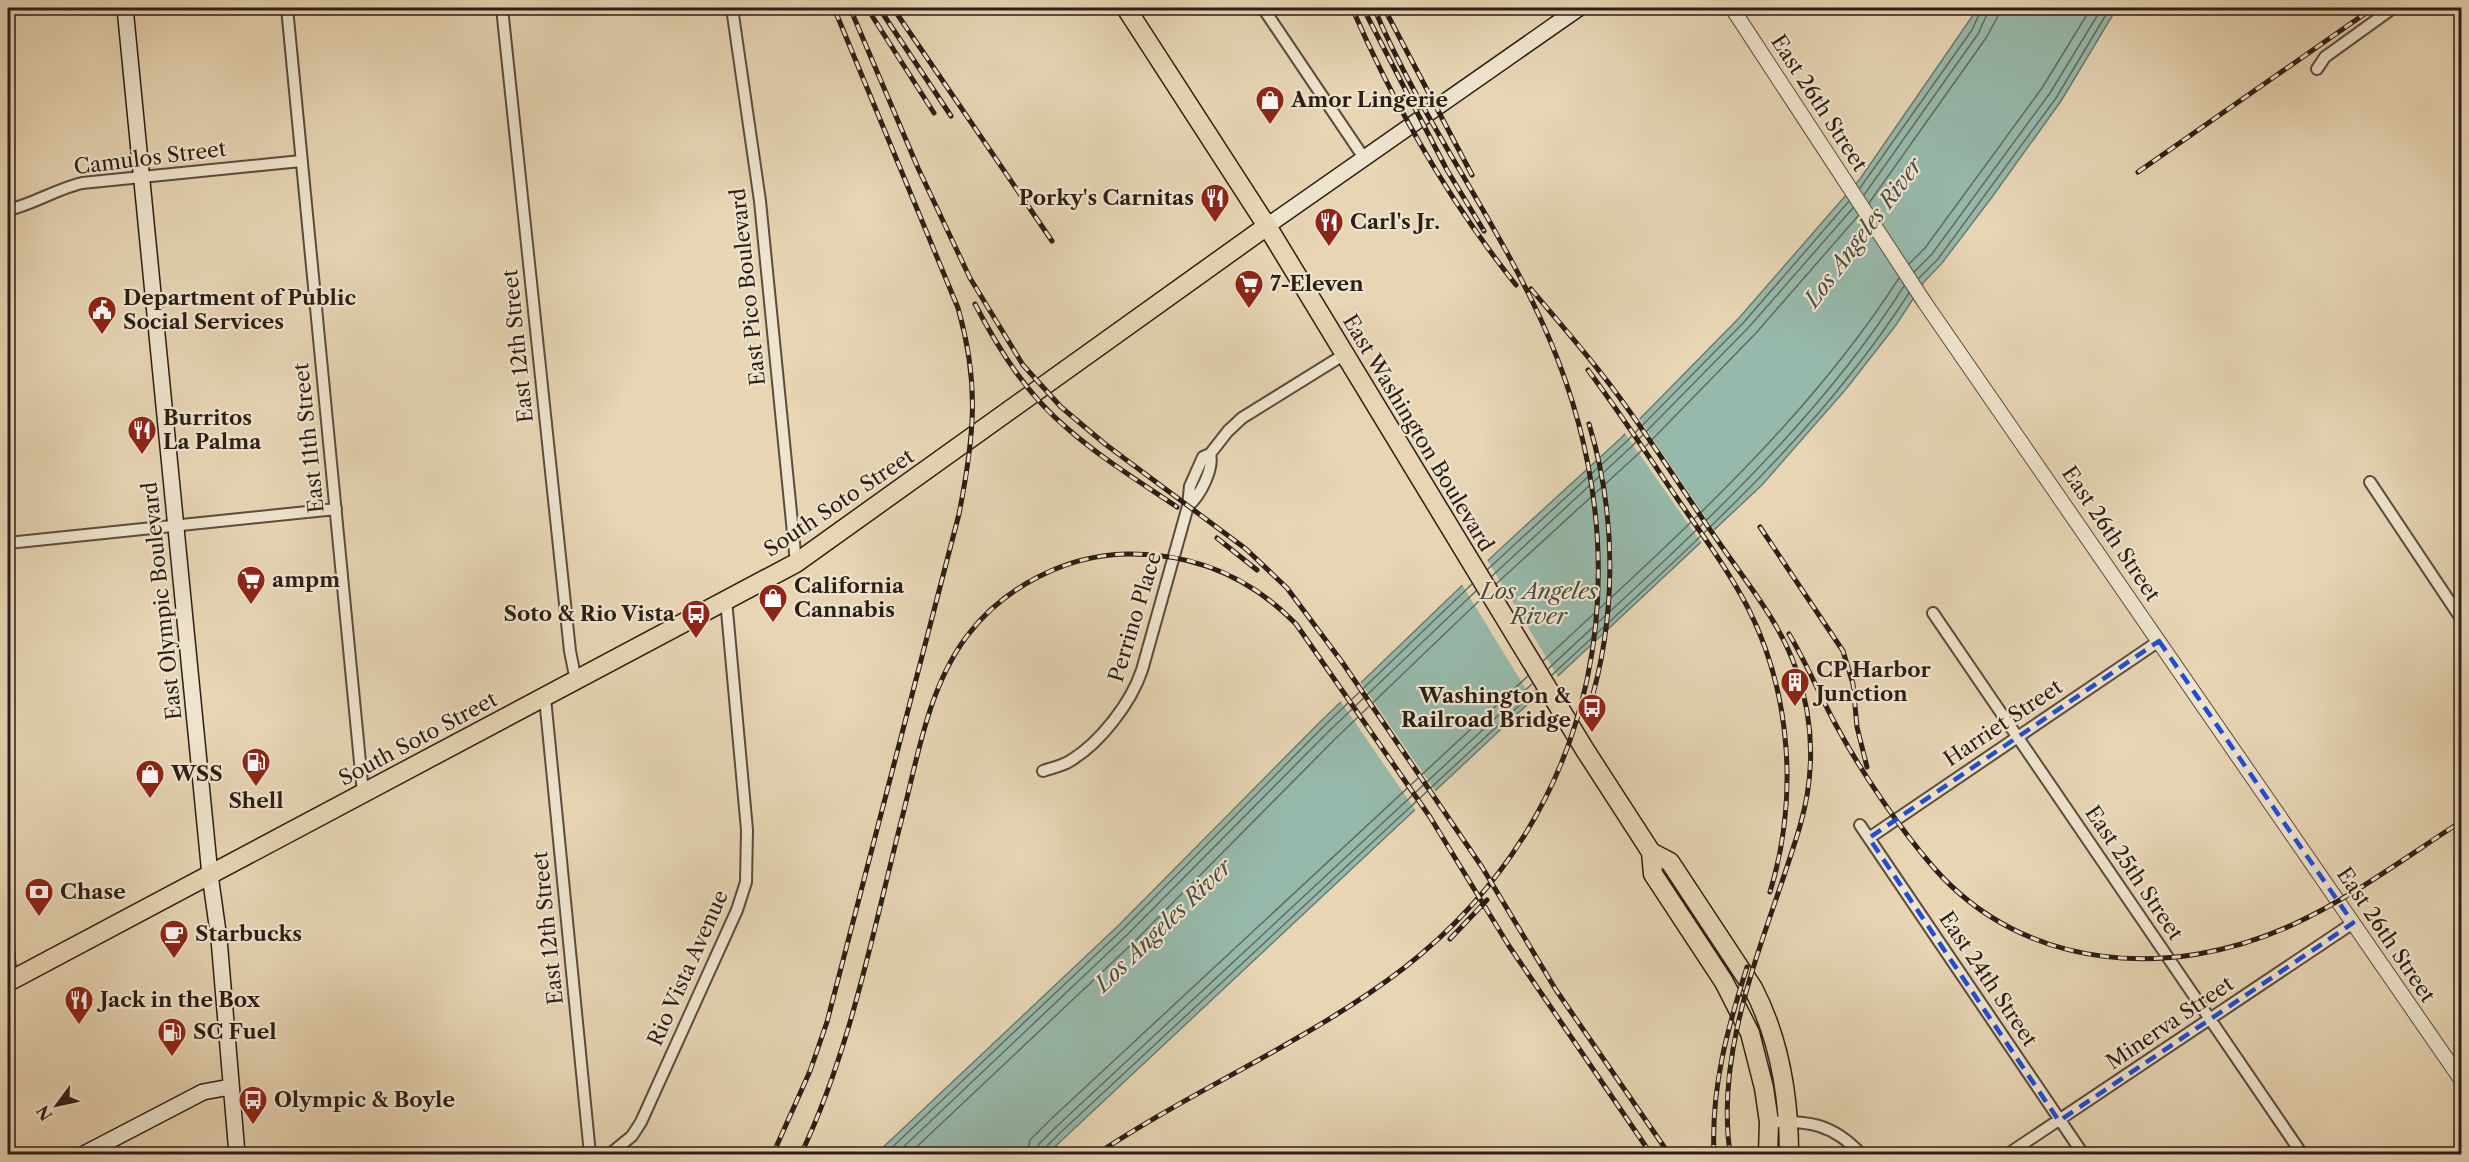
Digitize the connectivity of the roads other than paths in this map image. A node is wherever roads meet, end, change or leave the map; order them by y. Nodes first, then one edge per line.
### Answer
1 (125, 8) edge
2 (287, 8) edge
3 (502, 8) edge
4 (732, 8) edge
5 (1126, 8) edge
6 (1263, 8) edge
7 (1579, 8) edge
8 (1732, 8) edge
9 (2393, 8) edge
10 (2317, 69) dead end
11 (1364, 158) junction
12 (301, 161) junction
13 (141, 176) junction
14 (8, 210) edge
15 (1267, 226) junction
16 (1344, 354) junction
17 (2370, 482) dead end
18 (336, 509) junction
19 (175, 524) junction
20 (8, 543) edge
21 (796, 563) junction
22 (726, 600) junction
23 (1933, 614) dead end
24 (2462, 620) edge
25 (2159, 641) junction
26 (576, 681) junction
27 (545, 698) junction
28 (2018, 737) junction
29 (1043, 771) dead end
30 (363, 793) junction
31 (1860, 825) dead end
32 (1869, 838) junction
33 (1651, 852) junction
34 (210, 875) junction
35 (2353, 924) junction
36 (8, 947) edge
37 (9, 981) edge
38 (2210, 1019) junction
39 (2462, 1081) edge
40 (230, 1087) junction
41 (2059, 1120) junction
42 (1789, 1121) junction
43 (1769, 1122) junction
44 (84, 1155) edge
45 (237, 1155) edge
46 (590, 1155) edge
47 (610, 1155) edge
48 (1768, 1155) edge
49 (1789, 1155) edge
50 (1861, 1155) edge
51 (2008, 1155) edge
52 (2083, 1155) edge
53 (2302, 1155) edge

1 - 13 main road, East Olympic Boulevard
2 - 12 street, East 11th Street
3 - 26 street, East 12th Street
4 - 21 street, East Pico Boulevard
5 - 15 main road, East Washington Boulevard
6 - 11 street
7 - 11 main road, South Soto Street
8 - 25 street, East 26th Street
9 - 10 street
11 - 15 main road, South Soto Street
12 - 13 street, Camulos Street
12 - 18 street, East 11th Street
13 - 14 street, Camulos Street
13 - 19 main road, East Olympic Boulevard
15 - 16 main road, East Washington Boulevard
15 - 21 main road, South Soto Street
16 - 29 street, Perrino Place
16 - 33 main road, East Washington Boulevard
17 - 24 street
18 - 19 street
18 - 30 street, East 11th Street
19 - 20 street
19 - 34 main road, East Olympic Boulevard
21 - 22 main road, South Soto Street
22 - 26 main road, South Soto Street
22 - 47 street, Rio Vista Avenue
23 - 28 street, East 25th Street
25 - 28 street, Harriet Street
25 - 35 street, East 26th Street
26 - 27 main road, South Soto Street
27 - 30 main road, South Soto Street
27 - 46 street, East 12th Street
28 - 32 street, Harriet Street
28 - 38 street, East 25th Street
30 - 34 main road, South Soto Street
31 - 32 street, East 24th Street
32 - 41 street, East 24th Street
33 - 42 main road, East Washington Boulevard
33 - 43 main road, East Washington Boulevard
34 - 37 main road, South Soto Street
34 - 40 main road, East Olympic Boulevard
35 - 38 street, Minerva Street
35 - 39 street, East 26th Street
36 - 37 street
38 - 41 street, Minerva Street
38 - 53 street, East 25th Street
40 - 44 main road
40 - 45 main road, East Olympic Boulevard
41 - 51 street, Minerva Street
41 - 52 street, East 24th Street
42 - 43 street
42 - 49 main road, East Washington Boulevard
42 - 50 street
43 - 48 main road, East Washington Boulevard

